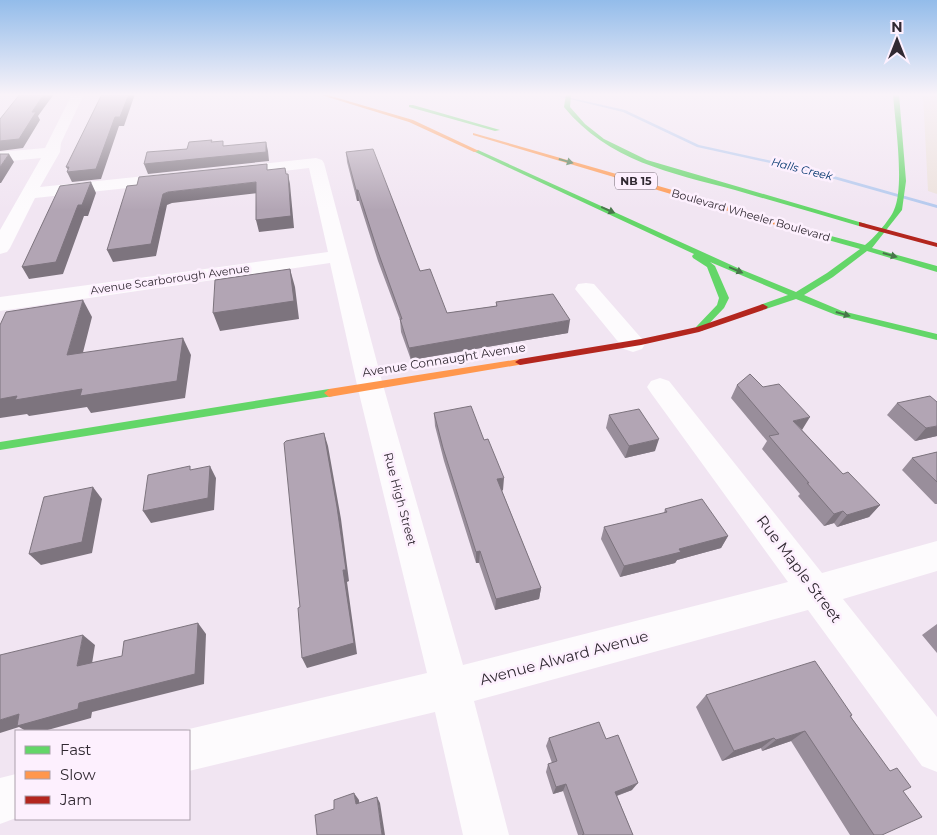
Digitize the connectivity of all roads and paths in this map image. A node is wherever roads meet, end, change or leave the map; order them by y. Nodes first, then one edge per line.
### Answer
1 (59, 133) edge
2 (436, 133) edge
3 (468, 133) edge
4 (508, 133) edge
5 (593, 133) edge
6 (899, 133) edge
7 (52, 152) junction
8 (0, 157) edge
9 (217, 174) edge
10 (188, 177) edge
11 (29, 193) junction
12 (676, 243) junction
13 (937, 245) edge
14 (0, 248) edge
15 (937, 253) edge
16 (339, 256) junction
17 (937, 269) edge
18 (586, 289) dead end
19 (798, 295) junction
20 (0, 304) edge
21 (699, 329) junction
22 (937, 337) edge
23 (633, 344) junction
24 (370, 385) junction
25 (660, 387) dead end
26 (0, 446) edge
27 (937, 556) edge
28 (816, 591) junction
29 (450, 688) junction
30 (190, 750) edge
31 (937, 751) edge
32 (15, 796) edge
33 (0, 801) edge
34 (486, 835) edge

1 - 7 street
2 -> 12 main road
3 -> 17 main road, Boulevard Wheeler Boulevard / NB 15
4 - 15 main road, Boulevard Wheeler Boulevard / NB 15
5 - 13 main road
6 - 19 main road, Avenue Connaught Avenue
7 - 8 street
7 - 11 street
9 - 16 street, Rue High Street
10 - 11 street
11 - 14 street
12 -> 19 main road
12 - 21 main road
16 - 20 street, Avenue Scarborough Avenue
16 - 24 street, Rue High Street
18 - 23 street
19 - 21 main road, Avenue Connaught Avenue
19 -> 22 main road
21 - 23 main road, Avenue Connaught Avenue
23 - 24 main road, Avenue Connaught Avenue
24 - 26 main road, Avenue Connaught Avenue
24 - 29 street, Rue High Street
25 - 28 street, Rue Maple Street
27 - 28 street, Avenue Alward Avenue
28 - 29 street, Avenue Alward Avenue
28 - 31 street, Rue Maple Street
29 - 30 street, Avenue Alward Avenue
29 - 34 street, Rue High Street
32 - 33 street

